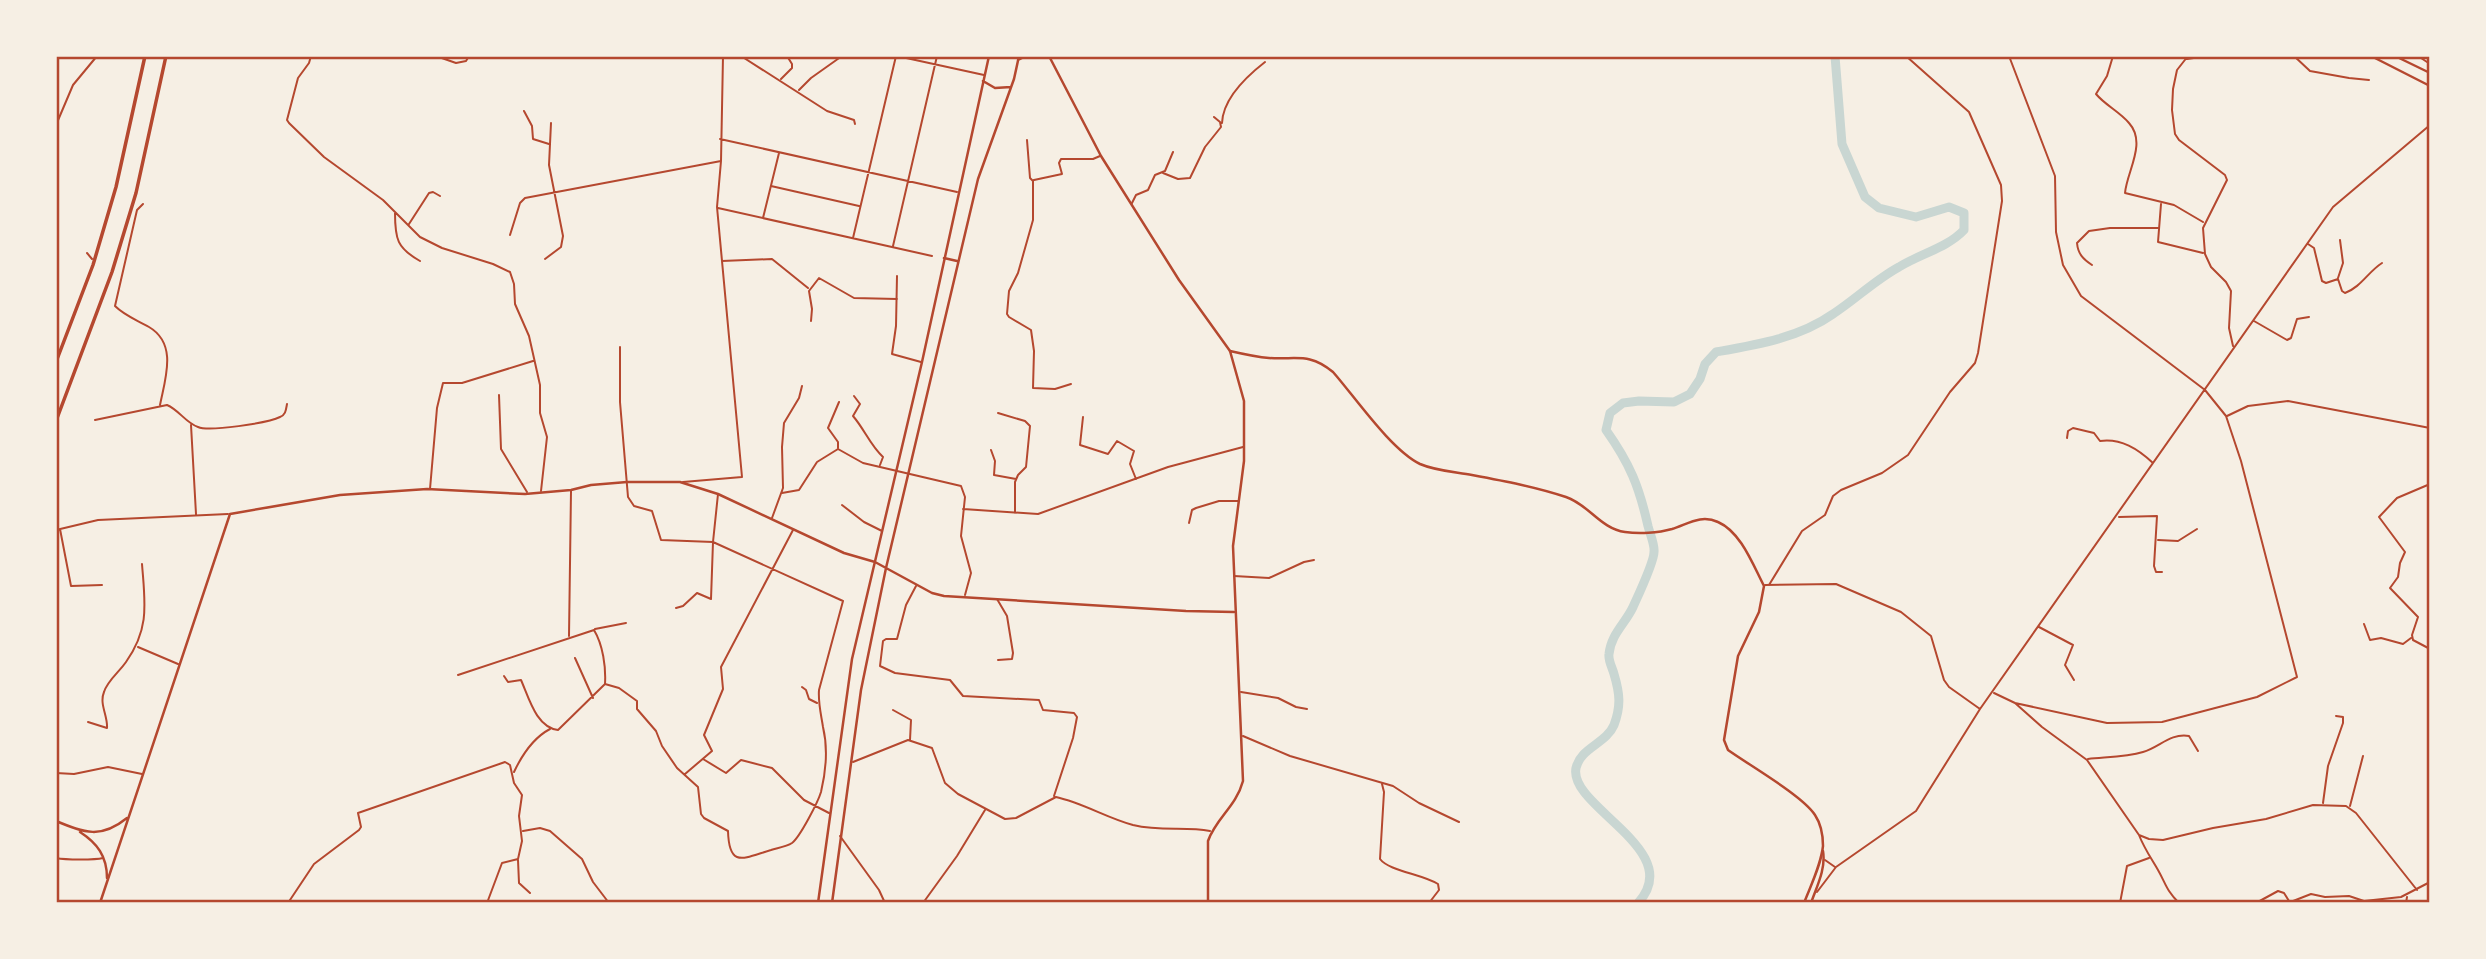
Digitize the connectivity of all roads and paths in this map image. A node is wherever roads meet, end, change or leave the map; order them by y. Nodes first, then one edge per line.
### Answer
1 (97, 56) edge
2 (145, 56) edge
3 (166, 56) edge
4 (311, 56) edge
5 (436, 56) edge
6 (469, 56) edge
7 (723, 56) edge
8 (741, 56) edge
9 (787, 56) edge
10 (842, 56) edge
11 (896, 56) edge
12 (937, 56) edge
13 (989, 56) edge
14 (1026, 56) edge
15 (1043, 56) edge
16 (1906, 56) edge
17 (2010, 56) edge
18 (2113, 56) edge
19 (2207, 56) edge
20 (2294, 56) edge
21 (2371, 56) edge
22 (2395, 56) edge
23 (2412, 56) edge
24 (2418, 56) edge
25 (1018, 58) edge
26 (1051, 58) edge
27 (2187, 58) edge
28 (1265, 62) dead end
29 (2408, 63) junction
30 (2430, 64) edge
31 (935, 65) junction
32 (2430, 73) edge
33 (984, 75) junction
34 (780, 80) junction
35 (2369, 80) dead end
36 (983, 81) junction
37 (2430, 86) edge
38 (1011, 87) junction
39 (798, 91) junction
40 (524, 111) dead end
41 (1214, 117) dead end
42 (551, 123) dead end
43 (855, 124) dead end
44 (1222, 124) junction
45 (56, 125) edge
46 (2430, 125) edge
47 (720, 139) junction
48 (1027, 140) dead end
49 (550, 145) junction
50 (779, 152) junction
51 (1173, 152) dead end
52 (1101, 156) junction
53 (720, 161) junction
54 (868, 172) junction
55 (1163, 173) junction
56 (1033, 181) junction
57 (909, 182) junction
58 (771, 186) junction
59 (556, 193) junction
60 (958, 193) junction
61 (440, 196) dead end
62 (1131, 203) junction
63 (2161, 203) junction
64 (143, 204) dead end
65 (861, 206) junction
66 (716, 207) junction
67 (396, 212) junction
68 (763, 218) junction
69 (2204, 222) junction
70 (409, 225) junction
71 (2158, 228) junction
72 (510, 235) dead end
73 (853, 238) junction
74 (2340, 240) dead end
75 (2308, 243) junction
76 (893, 247) junction
77 (87, 253) dead end
78 (2205, 254) junction
79 (932, 256) dead end
80 (944, 258) junction
81 (92, 259) dead end
82 (545, 259) dead end
83 (420, 261) dead end
84 (721, 261) junction
85 (957, 261) junction
86 (2382, 263) dead end
87 (2092, 265) dead end
88 (118, 267) dead end
89 (124, 270) junction
90 (897, 276) dead end
91 (2338, 279) junction
92 (809, 289) junction
93 (898, 299) junction
94 (2309, 317) dead end
95 (811, 321) dead end
96 (2253, 321) junction
97 (620, 347) dead end
98 (2234, 348) junction
99 (1230, 351) junction
100 (534, 361) junction
101 (56, 362) edge
102 (922, 362) junction
103 (1071, 384) dead end
104 (802, 386) dead end
105 (2205, 390) junction
106 (499, 395) dead end
107 (854, 396) dead end
108 (839, 402) dead end
109 (287, 404) dead end
110 (160, 405) junction
111 (998, 413) dead end
112 (2226, 416) junction
113 (1083, 417) dead end
114 (95, 420) dead end
115 (56, 421) edge
116 (191, 423) junction
117 (2430, 428) edge
118 (2067, 438) dead end
119 (1245, 447) junction
120 (838, 449) junction
121 (991, 450) dead end
122 (2152, 463) junction
123 (880, 466) junction
124 (897, 470) junction
125 (909, 473) junction
126 (1016, 479) junction
127 (1136, 480) junction
128 (627, 482) junction
129 (680, 482) junction
130 (2430, 484) edge
131 (430, 489) junction
132 (571, 490) junction
133 (528, 493) junction
134 (541, 493) junction
135 (782, 493) junction
136 (718, 494) junction
137 (1239, 501) junction
138 (842, 505) dead end
139 (962, 509) junction
140 (230, 514) junction
141 (1015, 514) junction
142 (196, 515) junction
143 (2117, 517) junction
144 (772, 518) junction
145 (1189, 523) dead end
146 (58, 529) edge
147 (2197, 529) dead end
148 (793, 530) junction
149 (882, 531) junction
150 (2157, 540) junction
151 (713, 542) junction
152 (1314, 560) dead end
153 (875, 562) junction
154 (142, 564) dead end
155 (887, 568) junction
156 (773, 569) junction
157 (2162, 572) dead end
158 (1233, 576) junction
159 (917, 584) junction
160 (102, 585) dead end
161 (1769, 585) junction
162 (1764, 586) junction
163 (965, 596) junction
164 (996, 599) junction
165 (676, 608) dead end
166 (1234, 612) junction
167 (626, 623) dead end
168 (2364, 624) dead end
169 (2038, 627) junction
170 (594, 630) junction
171 (569, 637) junction
172 (2412, 638) junction
173 (137, 647) junction
174 (2430, 649) edge
175 (575, 658) dead end
176 (998, 660) dead end
177 (178, 664) junction
178 (458, 675) dead end
179 (504, 676) dead end
180 (2074, 680) dead end
181 (606, 684) junction
182 (802, 687) dead end
183 (1239, 691) junction
184 (1993, 692) junction
185 (593, 698) junction
186 (818, 703) junction
187 (2015, 703) junction
188 (1307, 709) dead end
189 (1980, 709) junction
190 (893, 710) dead end
191 (2336, 716) dead end
192 (88, 722) dead end
193 (551, 729) junction
194 (1242, 736) junction
195 (910, 740) junction
196 (2198, 751) dead end
197 (2363, 756) dead end
198 (703, 759) junction
199 (2087, 760) junction
200 (851, 762) junction
201 (56, 773) edge
202 (143, 775) junction
203 (513, 775) junction
204 (684, 775) junction
205 (1381, 783) junction
206 (1054, 797) junction
207 (2323, 804) junction
208 (814, 807) junction
209 (2349, 807) junction
210 (986, 810) junction
211 (829, 813) junction
212 (128, 817) junction
213 (56, 821) edge
214 (1459, 822) dead end
215 (76, 829) junction
216 (1212, 831) junction
217 (522, 832) junction
218 (2139, 835) junction
219 (839, 836) junction
220 (1823, 847) junction
221 (56, 858) edge
222 (104, 858) junction
223 (2150, 858) junction
224 (518, 859) junction
225 (1824, 860) junction
226 (1836, 867) junction
227 (107, 881) junction
228 (2429, 884) edge
229 (2417, 890) junction
230 (530, 893) dead end
231 (1814, 896) junction
232 (2407, 896) junction
233 (2359, 901) edge
234 (2288, 902) edge
235 (100, 903) edge
236 (288, 903) edge
237 (487, 903) edge
238 (609, 903) edge
239 (818, 903) edge
240 (832, 903) edge
241 (885, 903) edge
242 (923, 903) edge
243 (1208, 903) edge
244 (1429, 903) edge
245 (1804, 903) edge
246 (1811, 903) edge
247 (2120, 903) edge
248 (2179, 903) edge
249 (2256, 903) edge
250 (2406, 903) edge

1 - 45 street
2 - 101 highway
3 - 115 highway
4 - 67 street
5 - 6 street
7 - 47 street
8 - 34 street
9 - 34 street
10 - 39 street
11 - 31 street
11 - 54 street
12 - 31 street
13 - 33 street
14 - 25 street
15 - 26 street
16 - 161 street
17 - 105 street
18 - 63 street
19 - 27 street
20 - 35 street
21 - 37 street
22 - 29 street
23 - 29 street
24 - 30 street
25 - 38 street
26 - 52 street
27 - 69 street
28 - 44 street
29 - 32 street
31 - 33 street
31 - 57 street
33 - 36 street
34 - 39 street
36 - 38 street
36 - 60 street
38 - 85 street
39 - 43 street
40 - 49 street
41 - 44 street
42 - 49 street
44 - 55 street
46 - 75 street
47 - 50 street
47 - 53 street
48 - 56 street
49 - 59 street
50 - 54 street
50 - 58 street
51 - 55 street
52 - 56 street
52 - 62 street
53 - 59 street
53 - 66 street
54 - 57 street
54 - 65 street
55 - 62 street
56 - 103 street
57 - 60 street
57 - 76 street
58 - 65 street
58 - 68 street
59 - 72 street
59 - 82 street
60 - 80 street
61 - 70 street
62 - 99 street
63 - 69 street
63 - 71 street
64 - 89 street
65 - 73 street
66 - 68 street
66 - 84 street
67 - 70 street
67 - 83 street
68 - 73 street
69 - 78 street
70 - 100 street
71 - 78 street
71 - 87 street
73 - 76 street
74 - 91 street
75 - 91 street
75 - 96 street
76 - 79 street
77 - 81 street
78 - 98 street
80 - 85 street
80 - 102 street
84 - 92 street
84 - 129 street
85 - 125 street
86 - 91 street
88 - 89 street
89 - 110 street
90 - 93 street
92 - 93 street
92 - 95 street
93 - 102 street
94 - 96 street
96 - 98 street
97 - 128 street
98 - 105 street
99 - 119 street
99 - 162 street
100 - 131 street
100 - 134 street
102 - 124 street
104 - 135 street
105 - 112 street
105 - 122 street
106 - 133 street
107 - 123 street
108 - 120 street
109 - 116 street
110 - 114 street
110 - 116 street
111 - 126 street
112 - 117 street
112 - 187 street
113 - 127 street
116 - 142 street
118 - 122 street
119 - 127 street
119 - 137 street
120 - 123 street
120 - 135 street
121 - 126 street
122 - 143 street
123 - 124 street
124 - 125 street
124 - 149 street
125 - 139 street
125 - 155 street
126 - 141 street
127 - 141 street
128 - 129 street
128 - 132 street
128 - 151 street
129 - 136 street
130 - 172 street
131 - 133 street
131 - 140 street
132 - 134 street
132 - 171 street
133 - 134 street
135 - 144 street
136 - 144 street
136 - 151 street
137 - 145 street
137 - 158 street
138 - 149 street
139 - 141 street
139 - 163 street
140 - 142 street
140 - 177 street
142 - 146 street
143 - 150 street
143 - 169 street
144 - 148 street
146 - 160 street
147 - 150 street
148 - 153 street
148 - 156 street
149 - 153 street
150 - 157 street
151 - 156 street
151 - 165 street
152 - 158 street
153 - 155 street
153 - 211 street
154 - 173 street
155 - 159 street
155 - 200 street
156 - 186 street
156 - 198 street
158 - 166 street
159 - 163 street
159 - 206 street
161 - 162 street
161 - 189 street
162 - 220 street
163 - 164 street
164 - 166 street
164 - 176 street
166 - 183 street
167 - 170 street
168 - 172 street
169 - 180 street
169 - 184 street
170 - 171 street
170 - 181 street
171 - 178 street
172 - 174 street
173 - 177 street
173 - 192 street
175 - 185 street
177 - 202 street
179 - 193 street
181 - 185 street
181 - 204 street
182 - 186 street
183 - 188 street
183 - 194 street
184 - 187 street
184 - 189 street
185 - 193 street
186 - 208 street
187 - 199 street
189 - 226 street
190 - 195 street
191 - 207 street
193 - 203 street
194 - 205 street
194 - 216 street
195 - 200 street
195 - 210 street
196 - 199 street
197 - 209 street
198 - 204 street
198 - 208 street
199 - 218 street
200 - 219 street
201 - 202 street
202 - 212 street
203 - 217 street
203 - 236 street
204 - 208 street
205 - 214 street
205 - 244 street
206 - 210 street
206 - 216 street
207 - 209 street
207 - 218 street
208 - 211 street
209 - 229 street
210 - 242 street
211 - 239 street
212 - 215 street
212 - 227 street
213 - 215 street
215 - 222 street
216 - 243 street
217 - 224 street
217 - 238 street
218 - 223 street
219 - 240 street
219 - 241 street
220 - 225 street
220 - 245 street
221 - 222 street
222 - 227 street
223 - 247 street
223 - 248 street
224 - 230 street
224 - 237 street
225 - 226 street
225 - 231 street
226 - 231 street
227 - 235 street
228 - 229 street
229 - 232 street
231 - 246 street
232 - 233 street
232 - 250 street
233 - 234 street
234 - 249 street

